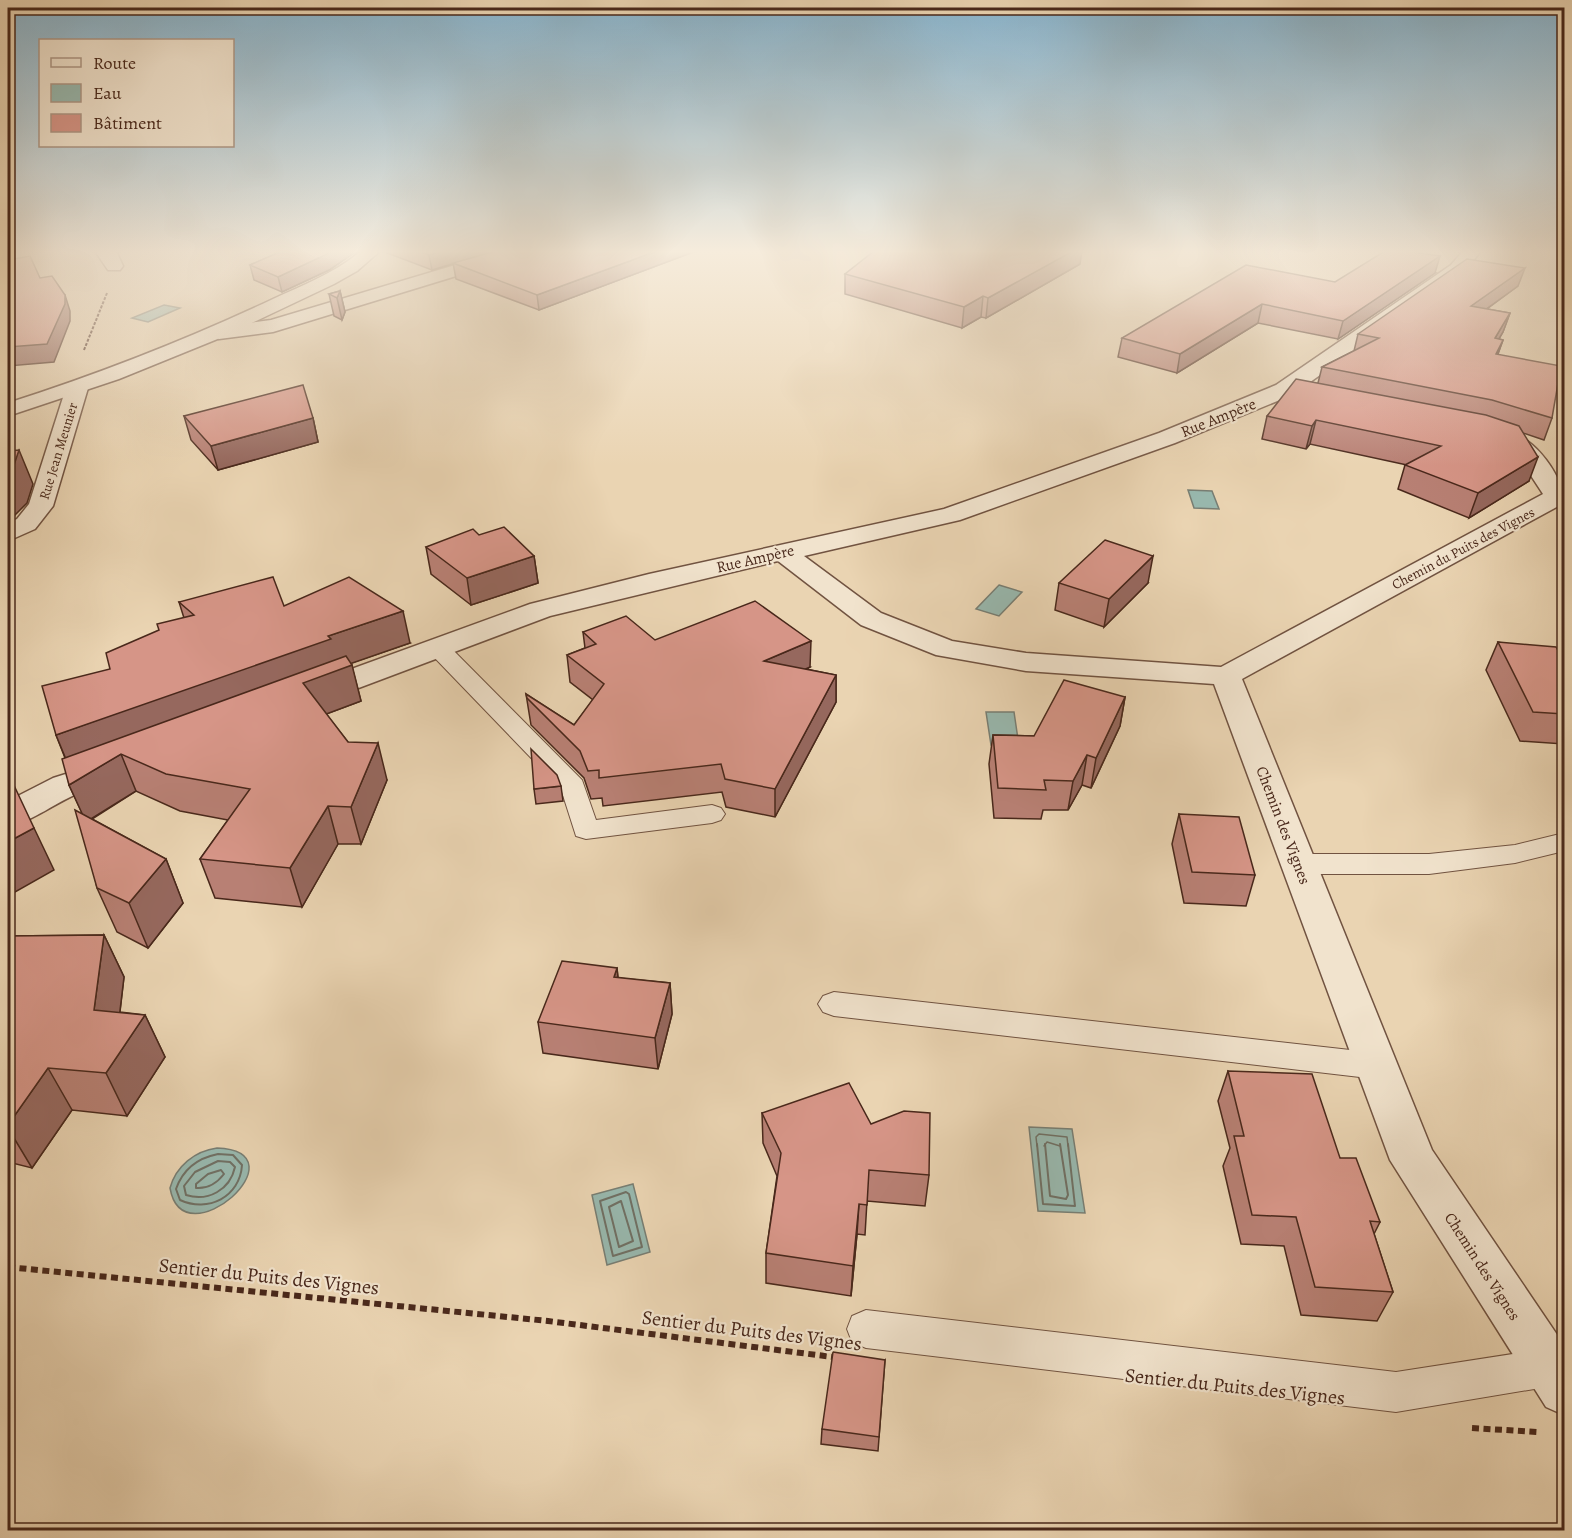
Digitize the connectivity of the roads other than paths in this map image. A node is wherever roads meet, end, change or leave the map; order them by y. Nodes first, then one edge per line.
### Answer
1 (240, 323) edge
2 (284, 323) edge
3 (1380, 323) edge
4 (219, 333) junction
5 (77, 388) junction
6 (1284, 390) junction
7 (1316, 396) edge
8 (8, 410) edge
9 (1484, 430) edge
10 (1561, 498) edge
11 (8, 532) edge
12 (782, 552) junction
13 (438, 648) junction
14 (1226, 676) junction
15 (285, 705) edge
16 (131, 762) edge
17 (712, 814) dead end
18 (8, 816) edge
19 (1564, 842) edge
20 (1299, 864) junction
21 (834, 1005) dead end
22 (1377, 1066) junction
23 (866, 1329) dead end
24 (1559, 1374) edge

1 - 4 street
2 - 4 street
3 - 6 street, Rue Ampère
4 - 5 street
5 - 8 street
5 - 11 street, Rue Jean Meunier
6 - 7 street
6 - 12 street, Rue Ampère
9 - 10 street, Chemin du Puits des Vignes
10 - 14 street, Chemin du Puits des Vignes
12 - 13 street, Rue Ampère
12 - 14 street
13 - 15 street, Rue Ampère
13 - 17 lane
14 - 20 street, Chemin des Vignes
16 - 18 street
19 - 20 lane
20 - 22 street, Chemin des Vignes
21 - 22 lane
22 - 24 street, Chemin des Vignes
23 - 24 lane

